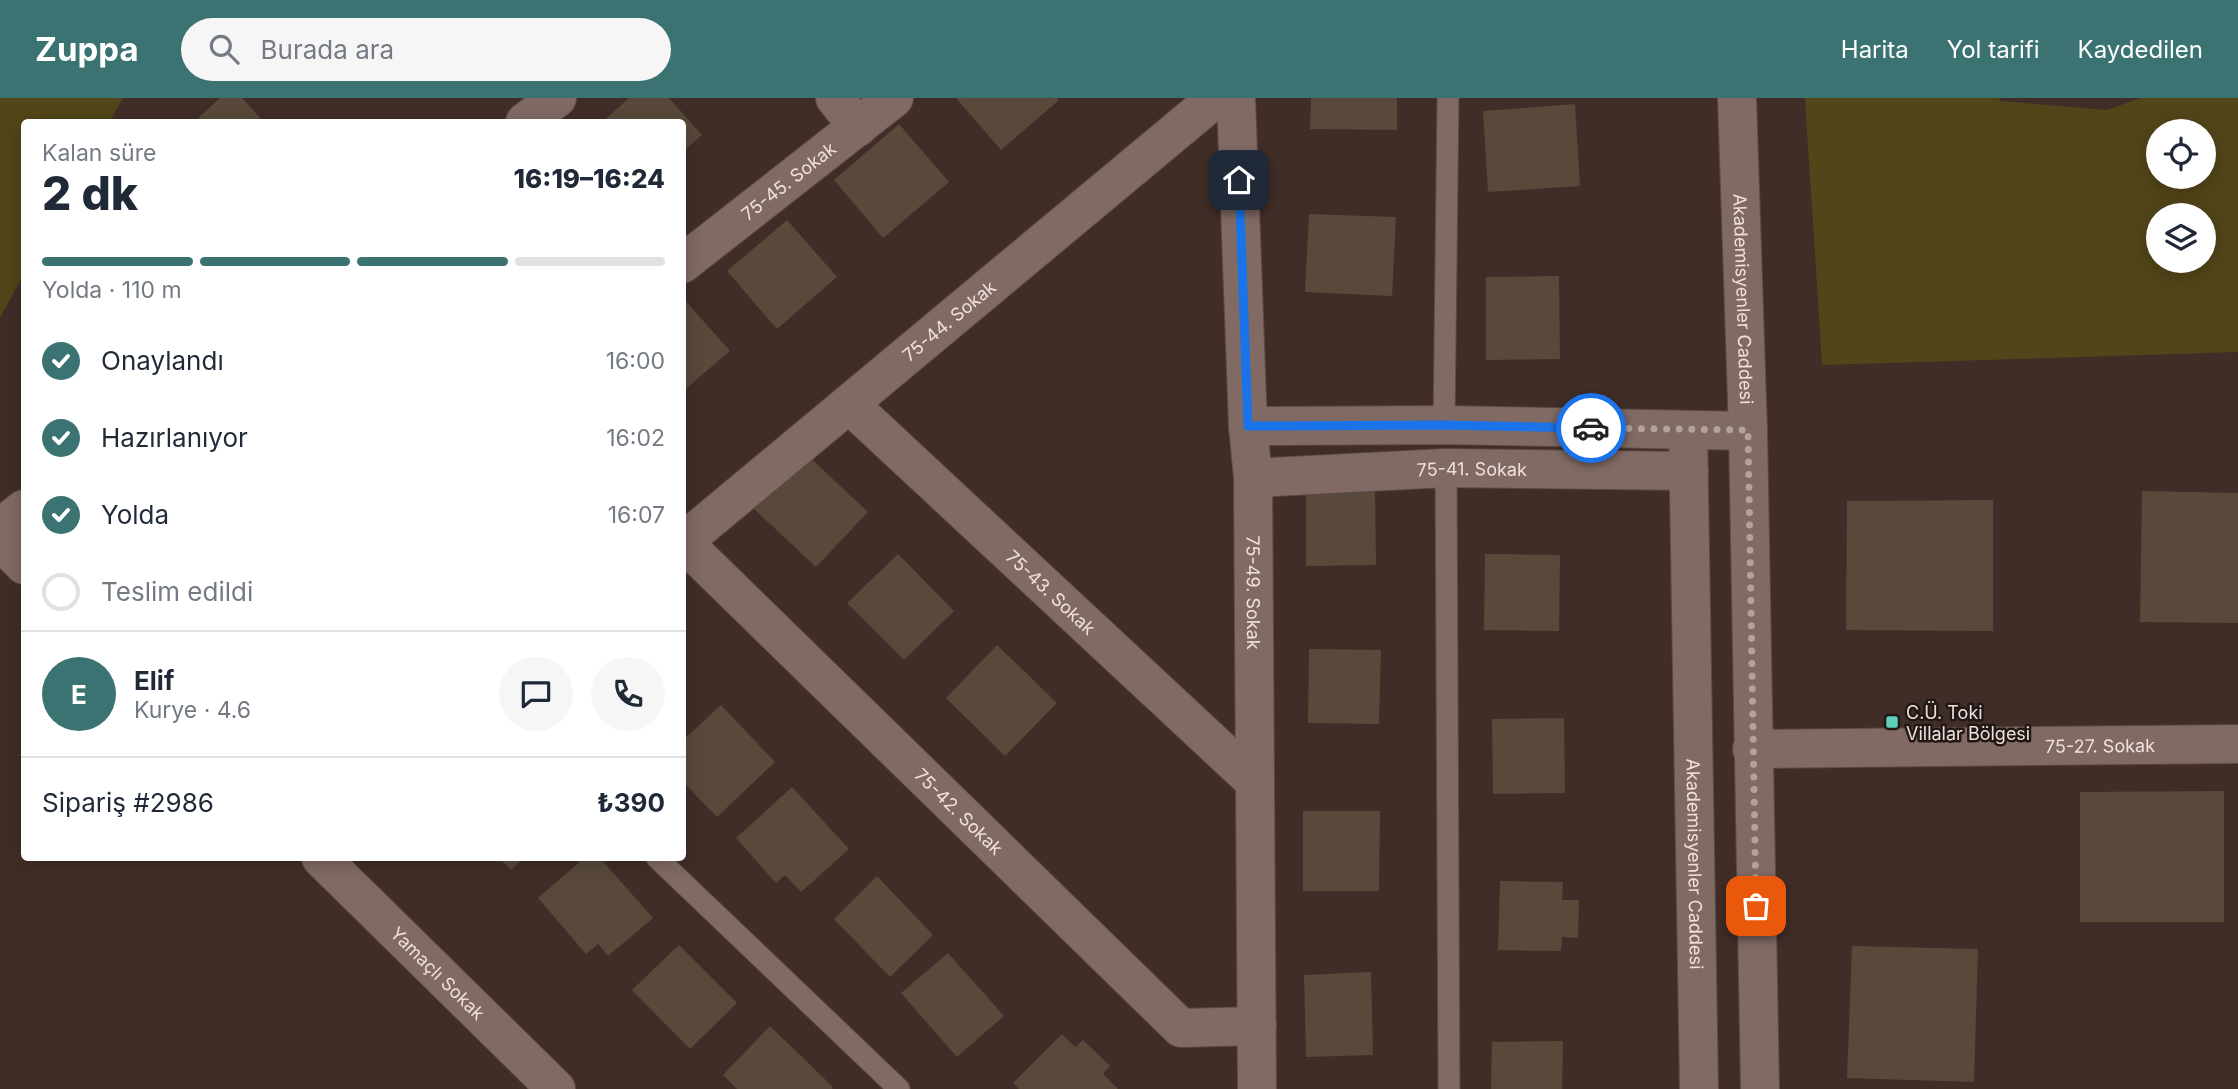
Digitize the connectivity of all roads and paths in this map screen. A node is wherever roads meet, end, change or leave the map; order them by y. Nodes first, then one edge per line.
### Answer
1 (557, 98) edge
2 (894, 98) edge
3 (1216, 98) edge
4 (1236, 98) edge
5 (1448, 98) edge
6 (1737, 98) edge
7 (847, 113) edge
8 (529, 119) edge
9 (686, 260) edge
10 (849, 404) junction
11 (1444, 425) junction
12 (1248, 426) junction
13 (1688, 430) junction
14 (1748, 430) junction
15 (1446, 468) junction
16 (1689, 471) junction
17 (1253, 478) junction
18 (21, 511) edge
19 (0, 528) edge
20 (686, 539) edge
21 (0, 540) edge
22 (686, 544) edge
23 (21, 562) edge
24 (2238, 744) edge
25 (1752, 749) junction
26 (1255, 782) junction
27 (324, 861) edge
28 (660, 861) edge
29 (1256, 1026) junction
30 (555, 1089) edge
31 (899, 1089) edge
32 (1257, 1089) edge
33 (1449, 1089) edge
34 (1699, 1089) edge
35 (1760, 1089) edge

1 - 8 street
2 - 7 street, 75-45. Sokak
3 - 10 street, 75-44. Sokak
4 - 12 street, 75-49. Sokak
5 - 11 lane
6 - 14 street, Akademisyenler Caddesi
7 - 9 street, 75-45. Sokak
10 - 20 street, 75-44. Sokak
10 - 26 street, 75-43. Sokak
11 - 12 street
11 - 13 street
12 - 17 street, 75-49. Sokak
13 - 14 street
13 - 16 street, Akademisyenler Caddesi
14 - 25 street, Akademisyenler Caddesi
15 - 16 street, 75-41. Sokak
15 - 17 street, 75-41. Sokak
15 - 33 lane
16 - 34 street, Akademisyenler Caddesi
17 - 26 street, 75-49. Sokak
18 - 19 street
21 - 23 street
22 - 29 street, 75-42. Sokak
24 - 25 street, 75-27. Sokak
25 - 35 street, Akademisyenler Caddesi
26 - 29 street, 75-49. Sokak
27 - 30 street, Yamaçlı Sokak
28 - 31 lane
29 - 32 street, 75-49. Sokak

